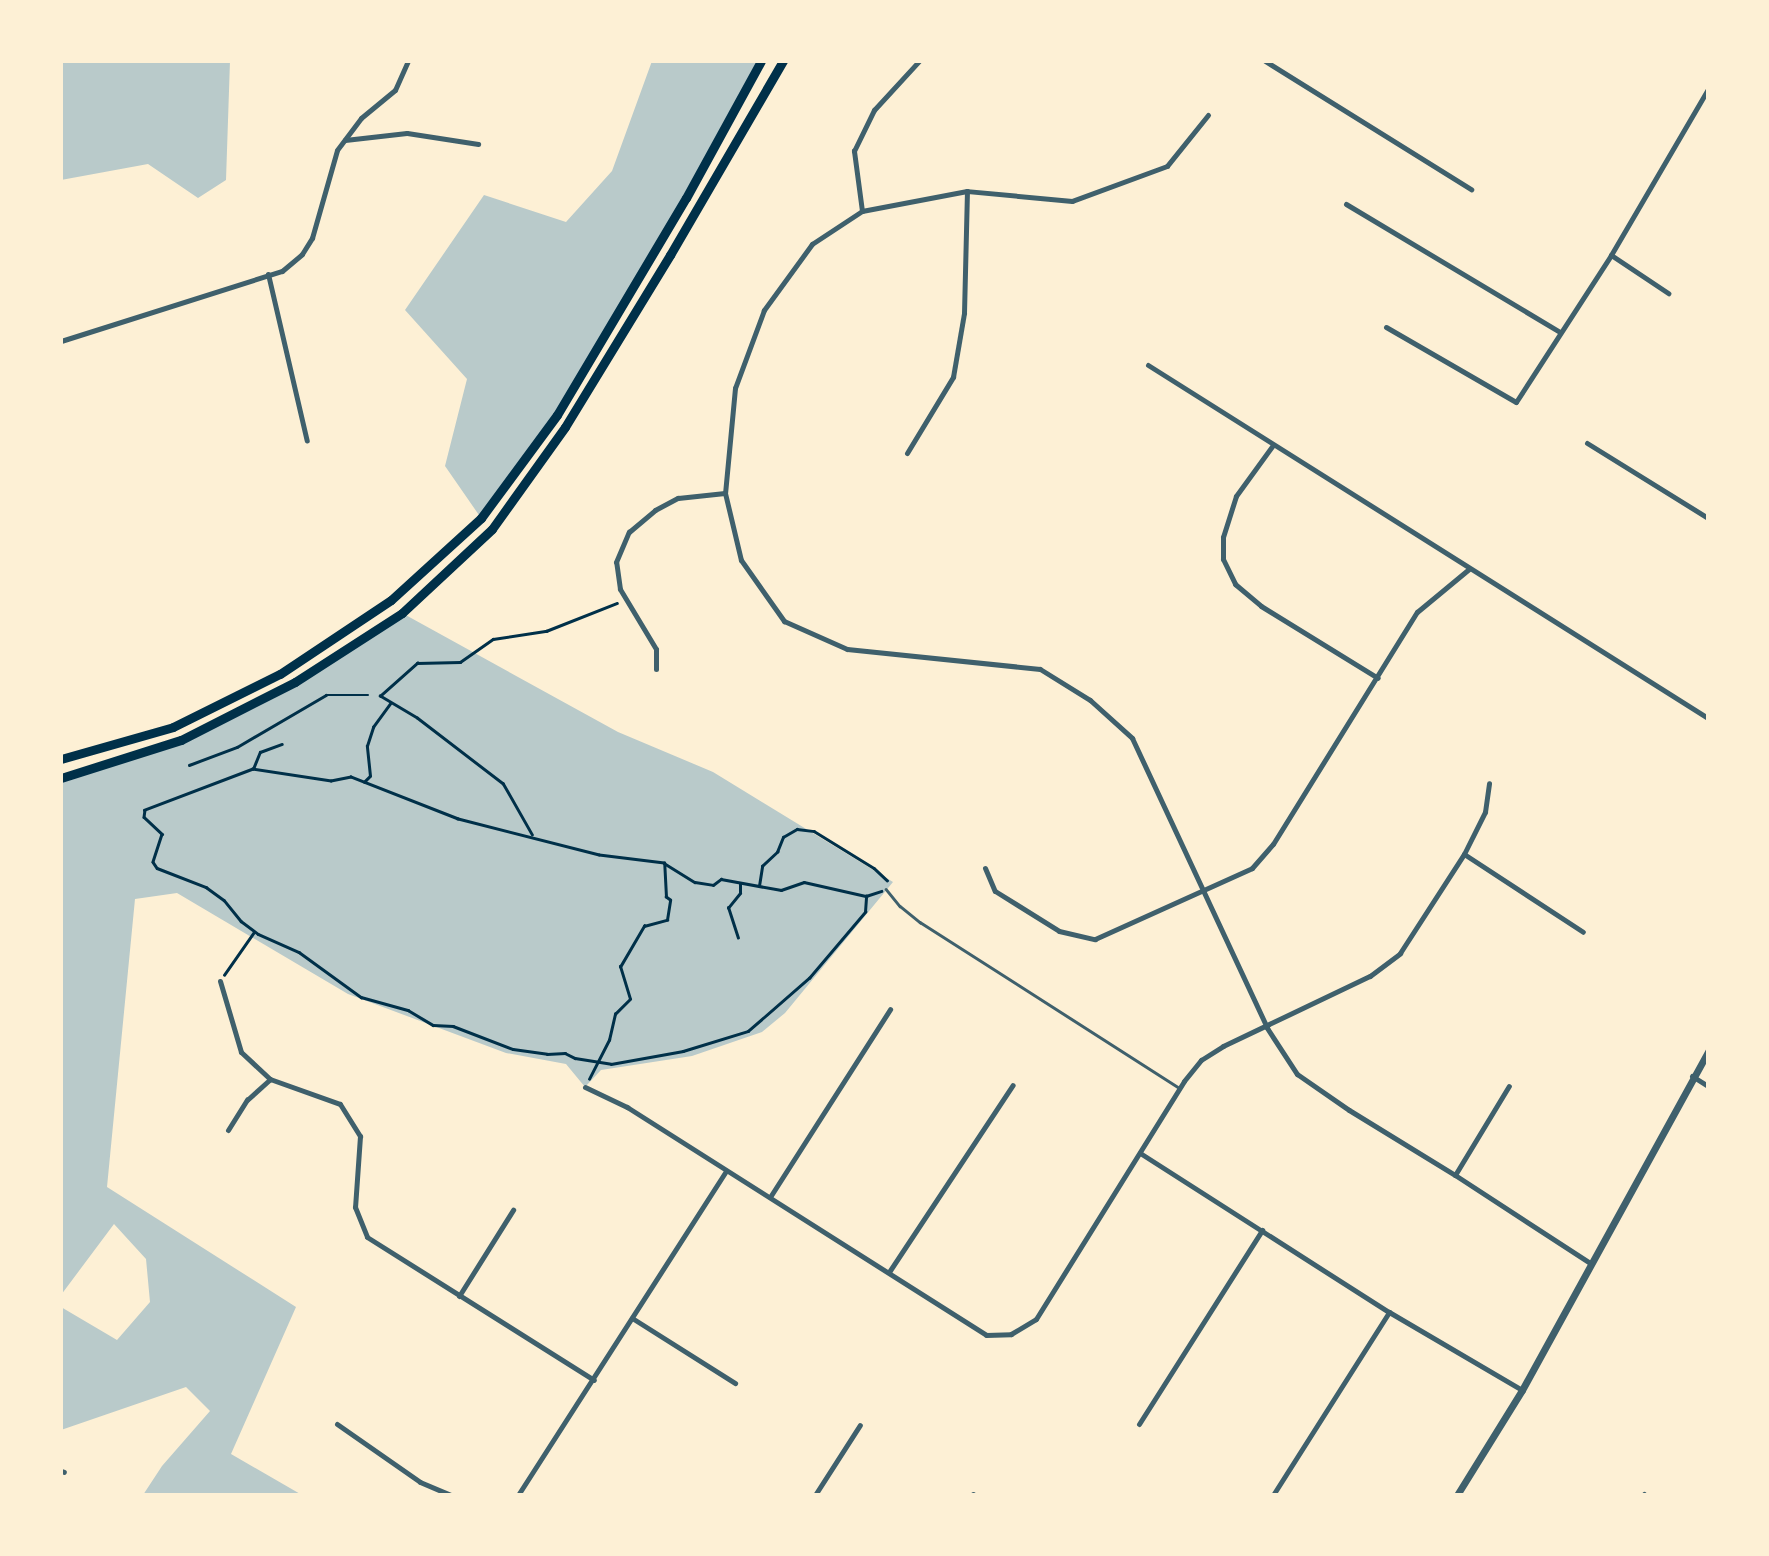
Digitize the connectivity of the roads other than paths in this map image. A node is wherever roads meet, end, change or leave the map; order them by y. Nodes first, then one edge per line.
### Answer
1 (408, 61) edge
2 (761, 61) edge
3 (783, 61) edge
4 (919, 61) edge
5 (1265, 61) edge
6 (1708, 89) edge
7 (1208, 115) dead end
8 (345, 140) junction
9 (478, 144) dead end
10 (1471, 189) dead end
11 (967, 191) junction
12 (1346, 204) dead end
13 (862, 211) junction
14 (1611, 255) junction
15 (268, 274) junction
16 (1668, 293) dead end
17 (1386, 327) dead end
18 (1560, 332) junction
19 (61, 341) edge
20 (1148, 365) dead end
21 (307, 441) dead end
22 (1587, 443) dead end
23 (1273, 445) junction
24 (907, 453) dead end
25 (725, 493) junction
26 (1708, 518) edge
27 (1469, 569) junction
28 (656, 669) dead end
29 (1378, 678) junction
30 (1708, 718) edge
31 (61, 759) edge
32 (61, 778) edge
33 (1489, 783) dead end
34 (1464, 855) junction
35 (985, 868) dead end
36 (886, 889) road end
37 (1202, 893) junction
38 (1583, 932) dead end
39 (220, 981) road end
40 (890, 1009) dead end
41 (1267, 1027) junction
42 (1708, 1051) edge
43 (1692, 1076) junction
44 (270, 1079) junction
45 (1013, 1085) dead end
46 (1509, 1086) dead end
47 (1708, 1086) edge
48 (585, 1087) road end
49 (1180, 1088) junction
50 (228, 1130) dead end
51 (1140, 1153) junction
52 (726, 1171) junction
53 (1455, 1174) junction
54 (770, 1198) junction
55 (513, 1210) dead end
56 (1262, 1230) junction
57 (1590, 1263) junction
58 (889, 1272) junction
59 (459, 1296) junction
60 (1389, 1312) junction
61 (632, 1318) junction
62 (594, 1380) junction
63 (735, 1382) dead end
64 (1522, 1390) junction
65 (337, 1423) dead end
66 (1139, 1424) dead end
67 (860, 1425) dead end
68 (450, 1495) edge
69 (519, 1495) edge
70 (816, 1495) edge
71 (1273, 1495) edge
72 (1457, 1495) edge

1 - 8 street
2 - 31 main road
3 - 32 main road
4 - 13 street
5 - 10 street
6 - 14 street
7 - 11 street
8 - 9 street
8 - 15 street
11 - 13 street
11 - 24 street
12 - 18 street
13 - 25 street
14 - 16 street
14 - 18 street
15 - 19 street
15 - 21 street
17 - 18 street
20 - 23 street
22 - 26 street
23 - 27 street
23 - 29 street
25 - 28 street
25 - 37 street
27 - 29 street
27 - 30 street
29 - 37 street
33 - 34 street
34 - 38 street
34 - 41 street
35 - 37 street
36 - 49 lane
37 - 41 street
39 - 44 street
40 - 54 street
41 - 49 street
41 - 53 street
42 - 43 street
43 - 47 street
43 - 57 street
44 - 50 street
44 - 59 street
45 - 58 street
46 - 53 street
48 - 52 street
49 - 51 street
51 - 56 street
51 - 58 street
52 - 54 street
52 - 61 street
53 - 57 street
54 - 58 street
55 - 59 street
56 - 60 street
56 - 66 street
57 - 64 street
59 - 62 street
60 - 64 street
60 - 71 street
61 - 62 street
61 - 63 street
62 - 69 street
64 - 72 street
65 - 68 street
67 - 70 street

